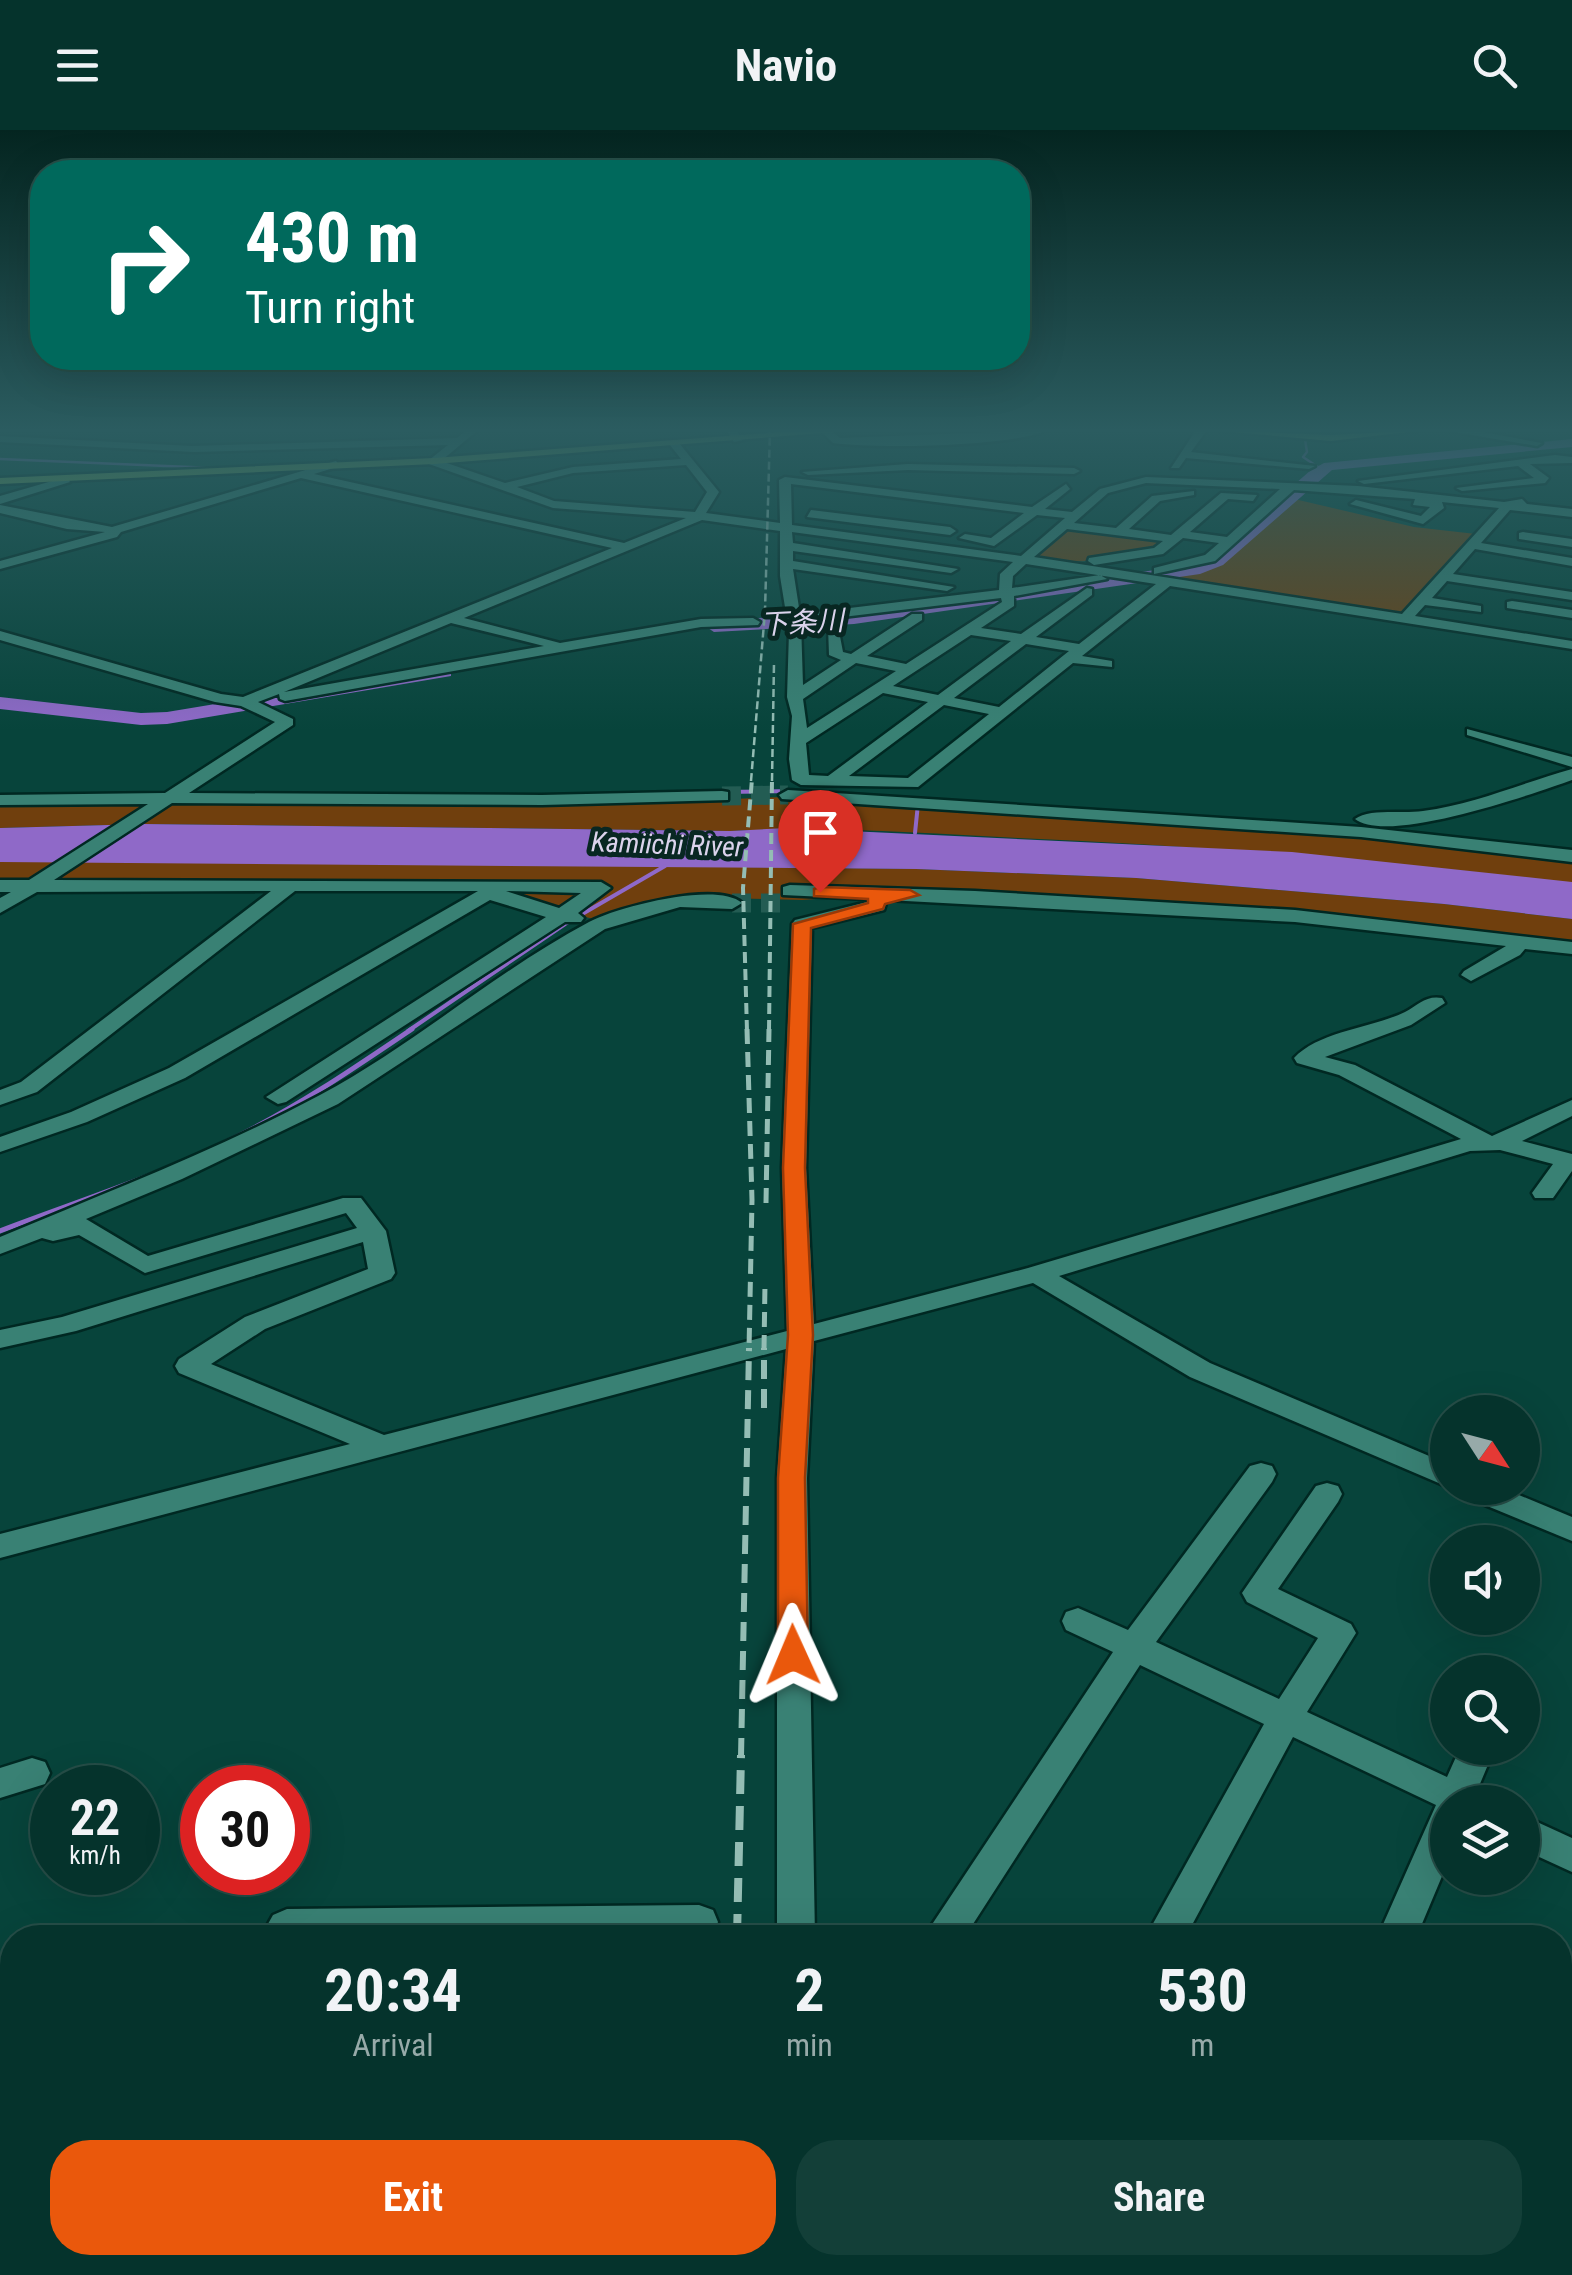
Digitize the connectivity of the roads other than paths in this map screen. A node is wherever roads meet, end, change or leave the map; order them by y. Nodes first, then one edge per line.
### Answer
1 (112, 530) edge
2 (550, 530) edge
3 (657, 530) edge
4 (788, 530) edge
5 (803, 530) edge
6 (948, 530) edge
7 (966, 530) edge
8 (1009, 530) edge
9 (1057, 530) edge
10 (1111, 530) edge
11 (1183, 530) edge
12 (1244, 530) edge
13 (664, 531) joint
14 (1486, 531) joint
15 (1119, 532) joint
16 (1177, 536) junction
17 (1232, 541) junction
18 (1572, 544) edge
19 (1471, 545) junction
20 (786, 546) junction
21 (625, 547) junction
22 (927, 547) junction
23 (970, 553) junction
24 (1459, 556) junction
25 (1546, 557) junction
26 (1021, 560) junction
27 (1572, 561) edge
28 (0, 565) edge
29 (1062, 565) junction
30 (951, 569) junction
31 (787, 570) junction
32 (1135, 576) junction
33 (1441, 576) junction
34 (1164, 580) junction
35 (921, 584) junction
36 (1087, 592) junction
37 (1570, 592) edge
38 (950, 593) junction
39 (1008, 598) junction
40 (828, 600) dead end
41 (1421, 600) junction
42 (1512, 605) dead end
43 (912, 606) junction
44 (1476, 609) dead end
45 (1572, 614) edge
46 (448, 618) junction
47 (1406, 618) junction
48 (753, 622) dead end
49 (832, 624) junction
50 (794, 625) junction
51 (969, 630) junction
52 (0, 635) edge
53 (1024, 639) junction
54 (1572, 645) edge
55 (563, 646) junction
56 (1076, 654) junction
57 (854, 658) junction
58 (1107, 664) dead end
59 (910, 669) junction
60 (881, 688) junction
61 (795, 697) junction
62 (943, 700) junction
63 (246, 702) junction
64 (1001, 712) junction
65 (1473, 732) dead end
66 (799, 741) junction
67 (1572, 762) edge
68 (1572, 774) edge
69 (832, 782) junction
70 (788, 795) tunnel mouth
71 (174, 796) junction
72 (722, 796) tunnel mouth
73 (0, 800) edge
74 (1240, 825) junction
75 (1572, 856) edge
76 (36, 884) junction
77 (292, 884) junction
78 (0, 886) edge
79 (497, 890) junction
80 (910, 895) junction
81 (877, 900) junction
82 (732, 903) tunnel mouth
83 (0, 907) edge
84 (562, 915) junction
85 (598, 925) junction
86 (1520, 942) junction
87 (1572, 948) edge
88 (1471, 974) dead end
89 (1434, 1003) dead end
90 (0, 1080) edge
91 (29, 1086) junction
92 (278, 1097) dead end
93 (0, 1098) edge
94 (1572, 1107) edge
95 (1494, 1143) junction
96 (0, 1145) edge
97 (1570, 1161) edge
98 (1544, 1193) dead end
99 (41, 1229) junction
100 (373, 1231) junction
101 (0, 1246) edge
102 (1037, 1274) junction
103 (801, 1335) junction
104 (0, 1339) edge
105 (381, 1445) junction
106 (1430, 1468) edge
107 (1261, 1474) dead end
108 (1327, 1494) dead end
109 (1514, 1505) edge
110 (1572, 1530) edge
111 (0, 1546) edge
112 (1078, 1621) dead end
113 (1134, 1647) junction
114 (1285, 1719) junction
115 (1430, 1792) edge
116 (1540, 1840) edge
117 (1572, 1856) edge
118 (1430, 1861) edge
119 (699, 1922) dead end
120 (452, 1925) edge
121 (796, 1925) edge
122 (951, 1925) edge
123 (1171, 1925) edge
124 (1402, 1925) edge

1 - 28 street
2 - 21 street
3 - 13 street
4 - 20 street
5 - 22 street
6 - 22 street
7 - 8 street
9 - 26 street
10 - 15 street
11 - 16 street
12 - 17 street
13 - 21 street
14 - 18 street
14 - 19 street
15 - 16 street
16 - 17 street
16 - 29 street
17 - 32 street
19 - 24 street
19 - 25 street
20 - 30 street
20 - 31 street
21 - 46 street
22 - 23 street
23 - 26 street
23 - 30 street
24 - 25 street
24 - 33 street
25 - 27 street
26 - 29 street
26 - 39 street
29 - 32 street
30 - 38 street
31 - 35 street
31 - 43 street
31 - 50 street
32 - 34 street
32 - 39 street
33 - 37 street
33 - 41 street
34 - 36 street
34 - 47 street
34 - 56 street
35 - 38 street
35 - 43 street
36 - 39 street
36 - 53 street
38 - 39 street
38 - 43 street
39 - 43 street
39 - 51 street
40 - 49 street
41 - 44 street
41 - 47 street
42 - 45 street
43 - 49 street
43 - 57 street
46 - 55 street
46 - 63 street
47 - 54 street
48 - 55 street
49 - 50 street
49 - 57 street
50 - 61 street
51 - 53 street
51 - 59 street
52 - 63 street
53 - 56 street
53 - 62 street
55 - 63 street
56 - 58 street
56 - 64 street
57 - 59 street
57 - 61 street
59 - 60 street
60 - 62 street
60 - 66 street
61 - 66 street
62 - 64 street
62 - 69 street
63 - 71 street
64 - 69 street
65 - 67 street
66 - 69 street
68 - 74 street
70 - 74 street
71 - 72 street
71 - 73 street
71 - 76 street
74 - 75 street
76 - 77 street
76 - 78 street
76 - 83 street
77 - 79 street
77 - 91 street
79 - 84 street
79 - 84 street
79 - 96 street
80 - 81 street
80 - 81 street
80 - 86 street
81 - 103 street
82 - 85 street
84 - 85 street
84 - 92 street
85 - 99 street
86 - 87 street
86 - 88 street
89 - 95 street
90 - 91 street
91 - 93 street
94 - 95 street
95 - 97 street
95 - 102 street
97 - 98 street
99 - 100 street
99 - 101 street
100 - 104 street
100 - 105 street
102 - 103 street
102 - 106 street
103 - 105 street
103 - 121 street
105 - 111 street
107 - 113 street
108 - 114 street
109 - 110 street
112 - 113 street
113 - 114 street
113 - 122 street
114 - 115 street
114 - 123 street
116 - 117 street
118 - 124 street
119 - 120 street

